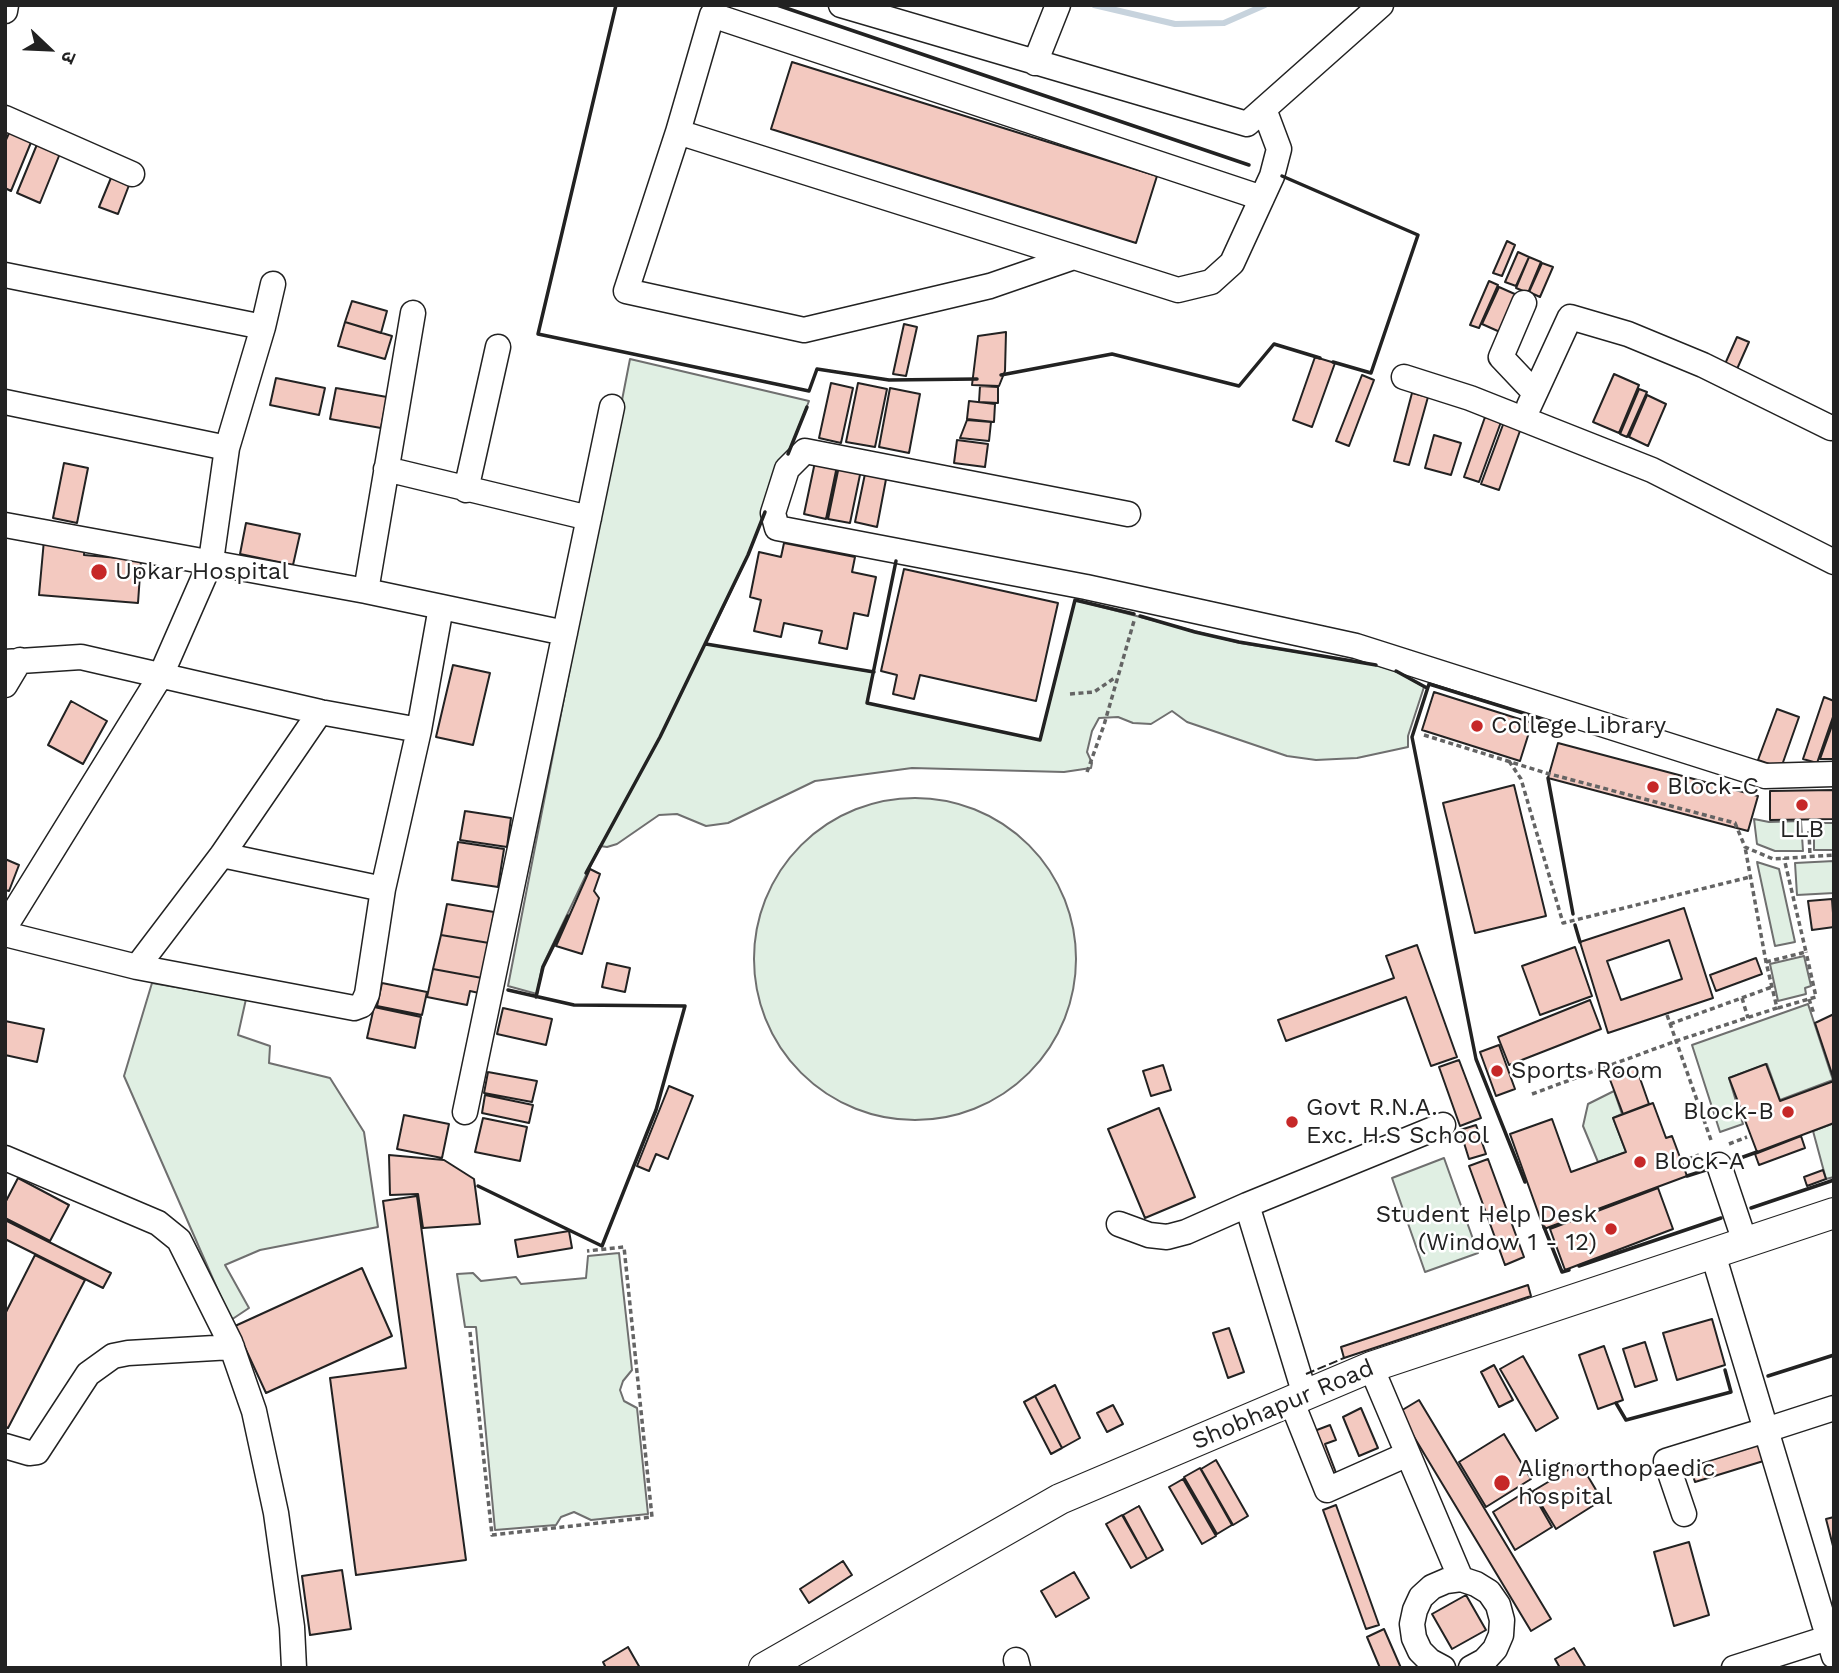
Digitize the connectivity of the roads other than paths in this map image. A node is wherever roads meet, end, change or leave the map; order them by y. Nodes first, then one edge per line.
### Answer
1 (6, 5) edge
2 (841, 5) edge
3 (1058, 5) edge
4 (1381, 5) edge
5 (5, 11) edge
6 (1035, 63) junction
7 (1264, 109) junction
8 (5, 118) edge
9 (678, 132) junction
10 (132, 174) dead end
11 (1262, 198) junction
12 (1074, 257) junction
13 (5, 275) edge
14 (273, 284) dead end
15 (1524, 303) dead end
16 (414, 313) dead end
17 (263, 327) junction
18 (498, 347) dead end
19 (1404, 377) dead end
20 (1535, 393) junction
21 (5, 402) edge
22 (612, 407) dead end
23 (1524, 419) junction
24 (1831, 428) dead end
25 (227, 448) junction
26 (386, 470) junction
27 (467, 490) junction
28 (1128, 514) dead end
29 (589, 518) junction
30 (5, 525) edge
31 (211, 561) junction
32 (1834, 562) edge
33 (366, 591) junction
34 (441, 607) junction
35 (565, 633) junction
36 (13, 661) edge
37 (160, 675) junction
38 (5, 685) edge
39 (320, 712) junction
40 (419, 730) junction
41 (1834, 774) edge
42 (222, 855) junction
43 (383, 889) junction
44 (5, 927) edge
45 (5, 934) edge
46 (137, 967) junction
47 (464, 1112) dead end
48 (1443, 1125) dead end
49 (5, 1158) edge
50 (1719, 1165) road end
51 (1247, 1205) junction
52 (1834, 1213) edge
53 (1834, 1222) edge
54 (1119, 1224) dead end
55 (1745, 1242) junction
56 (1715, 1258) junction
57 (232, 1347) junction
58 (1373, 1371) junction
59 (1300, 1402) junction
60 (1834, 1408) edge
61 (1766, 1430) junction
62 (5, 1446) edge
63 (1408, 1454) junction
64 (1684, 1514) dead end
65 (1461, 1579) junction
66 (1831, 1643) edge
67 (294, 1668) edge
68 (764, 1668) edge
69 (781, 1668) edge
70 (1443, 1668) edge
71 (1471, 1668) edge
72 (1734, 1668) edge

1 - 5 street
2 - 6 street
3 - 6 street
4 - 7 street
6 - 7 street
7 - 11 street
8 - 10 street
9 - 11 street
9 - 12 street
9 - 12 street
11 - 12 street
13 - 17 street
14 - 17 street
15 - 20 street
16 - 26 street
17 - 25 street
18 - 27 street
19 - 23 street
20 - 23 street
20 - 24 street
21 - 25 street
22 - 29 street
23 - 32 street
25 - 31 street
26 - 27 street
26 - 33 street
27 - 29 street
28 - 41 street
29 - 35 street
30 - 31 street
31 - 33 street
31 - 37 street
33 - 34 street
34 - 35 street
34 - 40 street
35 - 47 street
36 - 37 street
36 - 38 street
37 - 39 street
37 - 44 street
39 - 40 street
39 - 42 street
40 - 43 street
42 - 43 street
42 - 46 street
43 - 46 street
45 - 46 street
48 - 51 street
49 - 57 street
50 - 55 street
51 - 54 street
51 - 59 street
52 - 55 main road, Shobhapur Road
53 - 56 main road, Shobhapur Road
55 - 56 main road, Shobhapur Road
56 - 58 main road, Shobhapur Road
56 - 61 street
57 - 62 street
57 - 67 street
58 - 59 main road, Shobhapur Road
58 - 63 street
59 - 63 street
59 - 68 main road, Shobhapur Road
59 - 69 main road, Shobhapur Road
60 - 61 street
61 - 64 street
61 - 66 street
63 - 65 street
65 - 70 street
65 - 71 street
66 - 72 street

